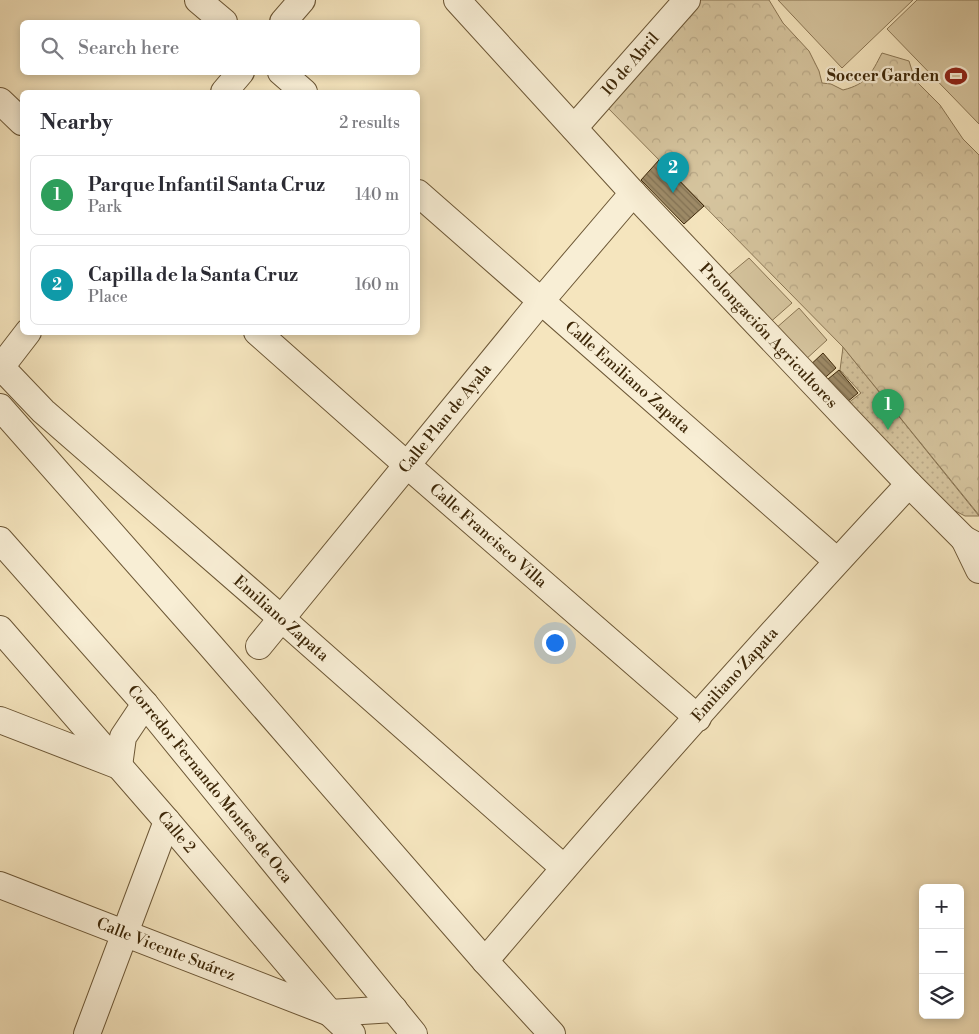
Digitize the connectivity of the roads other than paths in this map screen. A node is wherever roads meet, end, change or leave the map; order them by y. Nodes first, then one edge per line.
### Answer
1 (198, 0) edge
2 (302, 0) edge
3 (456, 0) edge
4 (687, 0) edge
5 (222, 20) edge
6 (285, 20) edge
7 (238, 75) edge
8 (284, 75) edge
9 (226, 90) edge
10 (302, 90) edge
11 (0, 101) edge
12 (20, 120) edge
13 (574, 128) junction
14 (633, 193) junction
15 (420, 195) edge
16 (541, 301) junction
17 (26, 335) edge
18 (260, 335) edge
19 (0, 366) edge
20 (0, 407) edge
21 (407, 465) junction
22 (909, 484) junction
23 (0, 540) edge
24 (972, 543) edge
25 (837, 561) junction
26 (979, 570) edge
27 (282, 619) junction
28 (0, 629) edge
29 (259, 646) dead end
30 (145, 704) junction
31 (698, 718) junction
32 (0, 720) edge
33 (118, 766) junction
34 (167, 820) junction
35 (564, 868) junction
36 (0, 886) edge
37 (124, 934) junction
38 (485, 961) junction
39 (394, 1009) junction
40 (330, 1013) junction
41 (87, 1034) edge
42 (352, 1034) edge
43 (414, 1034) edge
44 (552, 1034) edge

1 - 5 street
2 - 6 street
3 - 13 street, Prolongación Agricultores
4 - 13 street, 10 de Abril
7 - 9 street
8 - 10 street
11 - 12 street
13 - 14 street, Prolongación Agricultores
14 - 16 street, Calle Plan de Ayala
14 - 22 street, Prolongación Agricultores
15 - 16 street, Calle Emiliano Zapata
16 - 21 street, Calle Plan de Ayala
16 - 25 street, Calle Emiliano Zapata
17 - 19 street, Emiliano Zapata
18 - 21 street, Calle Francisco Villa
19 - 27 street, Emiliano Zapata
20 - 38 street
21 - 27 street, Calle Plan de Ayala
21 - 31 street, Calle Francisco Villa
22 - 24 street, Prolongación Agricultores
22 - 25 street, Emiliano Zapata
23 - 30 street, Corredor Fernando Montes de Oca
24 - 26 street, Prolongación Agricultores
25 - 31 street, Emiliano Zapata
27 - 29 street, Calle Plan de Ayala
27 - 35 street, Emiliano Zapata
28 - 33 street, Calle 2
30 - 33 street
30 - 39 street, Corredor Fernando Montes de Oca
31 - 35 street, Emiliano Zapata
32 - 33 street
33 - 34 street, Calle 2
34 - 37 street
34 - 40 street, Calle 2
35 - 38 street, Emiliano Zapata
36 - 37 street, Calle Vicente Suárez
37 - 40 street, Calle Vicente Suárez
37 - 41 street
38 - 44 street
39 - 40 street
39 - 43 street, Corredor Fernando Montes de Oca
40 - 42 street, Calle 2

